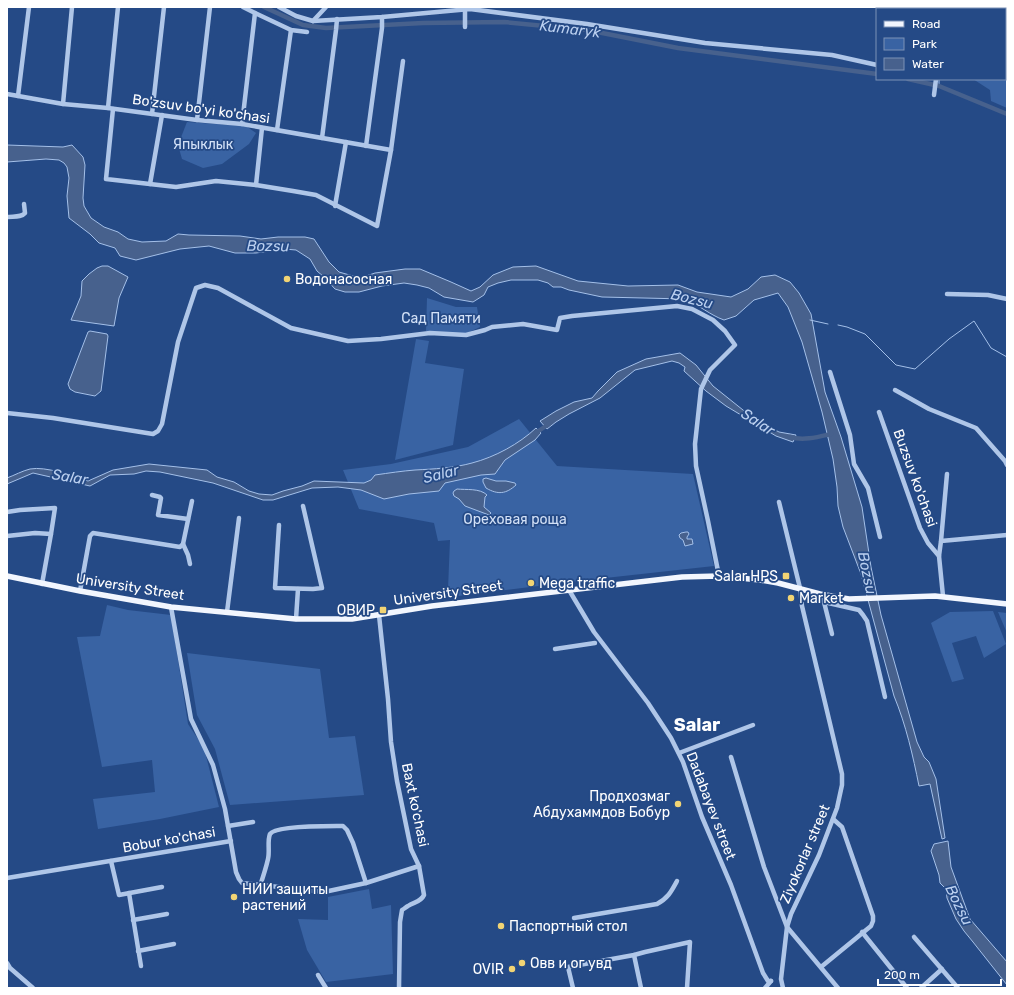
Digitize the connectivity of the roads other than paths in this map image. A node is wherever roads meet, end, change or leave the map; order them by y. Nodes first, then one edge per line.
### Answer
1 (28, 7) edge
2 (72, 7) edge
3 (118, 7) edge
4 (164, 7) edge
5 (210, 7) edge
6 (242, 7) edge
7 (279, 7) edge
8 (326, 7) edge
9 (465, 11) junction
10 (255, 14) junction
11 (382, 19) junction
12 (313, 21) junction
13 (337, 21) junction
14 (465, 27) dead end
15 (291, 30) junction
16 (307, 32) dead end
17 (403, 61) dead end
18 (876, 65) edge
19 (936, 80) edge
20 (7, 94) edge
21 (934, 95) dead end
22 (18, 96) junction
23 (63, 104) junction
24 (110, 108) junction
25 (152, 114) junction
26 (162, 115) junction
27 (197, 120) junction
28 (242, 124) junction
29 (262, 128) junction
30 (277, 130) junction
31 (322, 138) junction
32 (346, 142) junction
33 (366, 146) junction
34 (391, 150) junction
35 (150, 184) junction
36 (256, 185) junction
37 (24, 204) dead end
38 (335, 206) junction
39 (7, 217) edge
40 (947, 294) dead end
41 (1007, 299) edge
42 (830, 372) dead end
43 (896, 390) dead end
44 (879, 412) dead end
45 (7, 414) edge
46 (1007, 464) edge
47 (947, 474) dead end
48 (152, 495) dead end
49 (192, 501) dead end
50 (779, 502) dead end
51 (303, 506) dead end
52 (7, 512) edge
53 (239, 518) dead end
54 (188, 519) junction
55 (278, 525) dead end
56 (51, 534) junction
57 (1007, 535) edge
58 (7, 536) edge
59 (880, 537) dead end
60 (941, 541) junction
61 (183, 544) junction
62 (939, 556) junction
63 (190, 564) dead end
64 (7, 576) edge
65 (719, 576) junction
66 (42, 584) junction
67 (800, 588) junction
68 (298, 589) junction
69 (569, 590) junction
70 (80, 591) junction
71 (820, 594) junction
72 (943, 596) junction
73 (824, 602) junction
74 (1007, 604) edge
75 (171, 607) junction
76 (227, 612) junction
77 (379, 614) junction
78 (296, 618) junction
79 (832, 634) dead end
80 (595, 643) dead end
81 (555, 649) dead end
82 (885, 697) dead end
83 (753, 725) dead end
84 (679, 753) junction
85 (731, 757) dead end
86 (833, 819) junction
87 (253, 822) dead end
88 (228, 826) junction
89 (231, 841) junction
90 (111, 861) junction
91 (419, 866) junction
92 (7, 878) edge
93 (677, 880) dead end
94 (366, 883) junction
95 (260, 886) junction
96 (162, 887) dead end
97 (129, 893) junction
98 (167, 914) dead end
99 (574, 918) dead end
100 (133, 920) junction
101 (787, 927) junction
102 (862, 932) junction
103 (914, 937) dead end
104 (174, 944) dead end
105 (138, 951) junction
106 (634, 955) junction
107 (7, 963) edge
108 (141, 966) dead end
109 (821, 967) junction
110 (942, 969) junction
111 (318, 974) dead end
112 (781, 979) junction
113 (771, 981) junction
114 (33, 988) edge
115 (326, 988) edge
116 (399, 988) edge
117 (572, 988) edge
118 (641, 988) edge
119 (687, 988) edge
120 (765, 988) edge
121 (783, 988) edge
122 (838, 988) edge
123 (908, 988) edge
124 (921, 988) edge
125 (958, 988) edge

1 - 22 street
2 - 23 street
3 - 24 street
4 - 25 street
5 - 27 street
6 - 10 street
7 - 12 street
8 - 12 street
9 - 11 street
9 - 14 street
9 - 18 street
10 - 15 street
10 - 28 street
11 - 13 street
11 - 33 street
12 - 13 street
13 - 31 street
15 - 16 street
15 - 30 street
17 - 34 street
19 - 21 street
20 - 22 street, Bo'zsuv bo'yi ko'chasi
22 - 23 street, Bo'zsuv bo'yi ko'chasi
23 - 24 street, Bo'zsuv bo'yi ko'chasi
24 - 25 street, Bo'zsuv bo'yi ko'chasi
24 - 35 street
25 - 26 street, Bo'zsuv bo'yi ko'chasi
26 - 27 street, Bo'zsuv bo'yi ko'chasi
26 - 35 street
27 - 28 street, Bo'zsuv bo'yi ko'chasi
28 - 29 street, Bo'zsuv bo'yi ko'chasi
29 - 30 street, Bo'zsuv bo'yi ko'chasi
29 - 36 street
30 - 31 street, Bo'zsuv bo'yi ko'chasi
31 - 32 street, Bo'zsuv bo'yi ko'chasi
32 - 33 street, Bo'zsuv bo'yi ko'chasi
32 - 38 street
33 - 34 street, Bo'zsuv bo'yi ko'chasi
34 - 38 street
35 - 36 street
36 - 38 street
37 - 39 street
40 - 41 street
42 - 59 street
43 - 46 street
44 - 62 street, Buzsuv ko'chasi
45 - 65 street
47 - 60 street
48 - 54 street
49 - 54 street
50 - 67 street, Ziyokorlar street
51 - 68 street
52 - 56 street
53 - 76 street
54 - 61 street
55 - 68 street
56 - 58 street
56 - 66 street
57 - 60 street
60 - 62 street
61 - 63 street
61 - 70 street
62 - 72 street
64 - 66 main road, University Street
65 - 67 main road, University Street
65 - 69 main road, University Street
66 - 70 main road, University Street
67 - 71 main road, University Street
67 - 86 street, Ziyokorlar street
68 - 78 street
69 - 77 main road, University Street
69 - 84 street, Dadabayev street
70 - 75 main road, University Street
71 - 72 main road, University Street
71 - 73 street
72 - 74 main road, University Street
73 - 79 street
73 - 82 street
75 - 76 main road, University Street
75 - 88 street
76 - 78 main road, University Street
77 - 78 main road, University Street
77 - 91 street, Baxt ko'chasi
80 - 81 street
83 - 84 street
84 - 113 street, Dadabayev street
85 - 101 street
86 - 101 street, Ziyokorlar street
86 - 102 street
87 - 88 street
88 - 89 street
89 - 90 street, Bobur ko'chasi
89 - 95 street, Bobur ko'chasi
90 - 92 street, Bobur ko'chasi
90 - 97 street
91 - 94 street, Bobur ko'chasi
91 - 116 street, Baxt ko'chasi
93 - 99 street
94 - 95 street, Bobur ko'chasi
94 - 95 street
96 - 97 street
97 - 100 street
98 - 100 street
100 - 105 street
101 - 109 street
101 - 112 street, Ziyokorlar street
102 - 109 street
102 - 123 street
103 - 110 street
104 - 105 street
105 - 108 street
106 - 117 street
106 - 118 street
106 - 119 street
107 - 114 street
109 - 122 street
110 - 124 street
110 - 125 street
111 - 115 street
112 - 113 street
112 - 121 street, Ziyokorlar street
113 - 120 street

